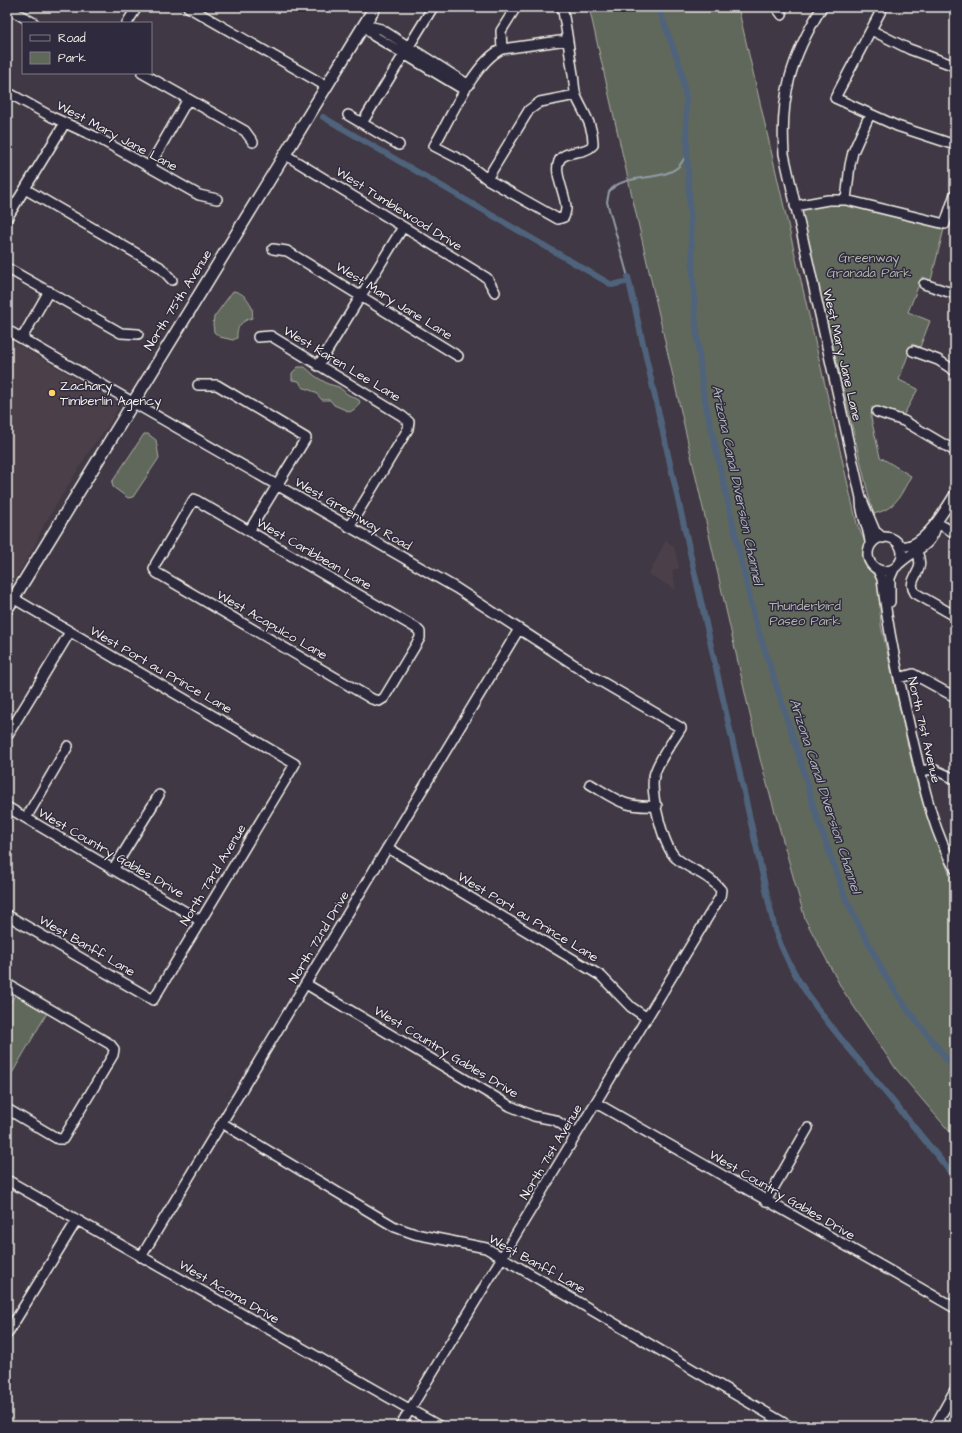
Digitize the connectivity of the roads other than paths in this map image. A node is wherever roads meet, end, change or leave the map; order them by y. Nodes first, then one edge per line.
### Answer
1 (137, 7) edge
2 (188, 7) edge
3 (375, 7) edge
4 (433, 7) edge
5 (516, 7) edge
6 (562, 7) edge
7 (822, 7) edge
8 (883, 7) edge
9 (7, 8) edge
10 (32, 22) edge
11 (128, 22) edge
12 (364, 24) junction
13 (871, 30) junction
14 (567, 40) junction
15 (502, 49) junction
16 (406, 50) junction
17 (955, 66) edge
18 (447, 69) junction
19 (144, 74) edge
20 (441, 78) junction
21 (326, 86) junction
22 (468, 88) junction
23 (7, 92) edge
24 (576, 95) junction
25 (188, 99) junction
26 (870, 114) junction
27 (348, 115) dead end
28 (65, 123) junction
29 (362, 123) junction
30 (253, 142) dead end
31 (399, 145) dead end
32 (955, 145) edge
33 (284, 154) junction
34 (149, 167) junction
35 (487, 179) junction
36 (25, 189) junction
37 (955, 194) edge
38 (217, 199) dead end
39 (846, 200) junction
40 (795, 206) junction
41 (7, 218) edge
42 (403, 227) junction
43 (273, 249) dead end
44 (7, 268) edge
45 (172, 280) dead end
46 (924, 284) dead end
47 (49, 291) junction
48 (496, 292) dead end
49 (955, 294) edge
50 (361, 296) junction
51 (7, 330) edge
52 (138, 334) dead end
53 (258, 337) dead end
54 (22, 338) junction
55 (914, 351) dead end
56 (458, 356) dead end
57 (318, 366) junction
58 (955, 371) edge
59 (198, 386) dead end
60 (133, 401) junction
61 (877, 412) dead end
62 (955, 451) edge
63 (277, 485) junction
64 (955, 494) edge
65 (861, 498) junction
66 (937, 523) junction
67 (349, 527) junction
68 (249, 531) junction
69 (955, 533) edge
70 (882, 538) junction
71 (870, 546) junction
72 (900, 546) junction
73 (917, 552) junction
74 (897, 566) junction
75 (154, 569) joint
76 (878, 570) junction
77 (13, 598) junction
78 (7, 609) edge
79 (955, 616) edge
80 (888, 617) junction
81 (519, 629) junction
82 (70, 632) junction
83 (899, 678) junction
84 (955, 697) edge
85 (379, 701) joint
86 (7, 736) edge
87 (68, 746) dead end
88 (295, 764) joint
89 (920, 771) junction
90 (955, 779) edge
91 (590, 784) dead end
92 (158, 795) dead end
93 (657, 806) junction
94 (7, 807) edge
95 (26, 818) junction
96 (388, 848) junction
97 (955, 869) edge
98 (113, 870) junction
99 (7, 915) edge
100 (201, 921) junction
101 (7, 984) edge
102 (306, 984) junction
103 (153, 1000) joint
104 (647, 1018) junction
105 (596, 1103) junction
106 (7, 1109) edge
107 (222, 1123) junction
108 (808, 1128) dead end
109 (576, 1134) junction
110 (7, 1180) edge
111 (766, 1201) junction
112 (77, 1220) junction
113 (141, 1257) junction
114 (502, 1257) junction
115 (955, 1308) edge
116 (7, 1334) edge
117 (955, 1390) edge
118 (410, 1410) junction
119 (400, 1426) edge
120 (439, 1426) edge
121 (789, 1426) edge
122 (935, 1426) edge

1 - 11 street
2 - 21 street
3 - 12 main road, North 75th Avenue
4 - 16 street
5 - 15 street
6 - 14 street
7 - 40 street, West Mary Jane Lane
8 - 13 street
9 - 10 street
12 - 16 street
12 - 21 main road, North 75th Avenue
13 - 17 street
13 - 26 street
14 - 15 street
14 - 24 street
15 - 22 street
16 - 18 street
16 - 20 street
16 - 29 street
18 - 20 street
18 - 22 street
19 - 25 street
20 - 22 street
21 - 33 main road, North 75th Avenue
22 - 35 street
23 - 28 street, West Mary Jane Lane
24 - 35 street
24 - 35 street
25 - 30 street
25 - 34 street
26 - 32 street
26 - 39 street
27 - 29 street
28 - 34 street, West Mary Jane Lane
28 - 36 street
29 - 31 street
33 - 42 street, West Tumblewood Drive
33 - 60 main road, North 75th Avenue
34 - 38 street, West Mary Jane Lane
36 - 41 street
36 - 45 street
37 - 39 street
39 - 40 street
40 - 65 street, West Mary Jane Lane
42 - 48 street, West Tumblewood Drive
42 - 50 street
43 - 50 street, West Mary Jane Lane
44 - 47 street
46 - 49 street
47 - 52 street
47 - 54 street
50 - 56 street, West Mary Jane Lane
50 - 57 street
51 - 54 street, West Greenway Road
53 - 57 street, West Karen Lee Lane
54 - 60 street, West Greenway Road
55 - 58 street
57 - 67 street, West Karen Lee Lane
59 - 63 street
60 - 63 street, West Greenway Road
60 - 77 main road, North 75th Avenue
61 - 62 street
63 - 67 street, West Greenway Road
63 - 68 street
64 - 66 street
65 - 70 street, West Mary Jane Lane
65 - 71 street, West Mary Jane Lane
66 - 69 street
66 - 72 street
66 - 73 street
67 - 81 street, West Greenway Road
68 - 75 street, West Caribbean Lane
68 - 85 street, West Caribbean Lane
70 - 71 street
70 - 72 street
71 - 76 street, North 71st Avenue
72 - 74 street, North 71st Avenue
73 - 74 street
73 - 79 street
74 - 76 street
74 - 80 street, North 71st Avenue
75 - 85 street, West Acapulco Lane
76 - 80 street, North 71st Avenue
77 - 78 main road, North 75th Avenue
77 - 82 street, West Port au Prince Lane
80 - 83 street, North 71st Avenue
81 - 93 street, West Greenway Road
81 - 96 street, North 72nd Drive
82 - 86 street
82 - 88 street, West Port au Prince Lane
83 - 84 street
83 - 89 street, North 71st Avenue
87 - 95 street
88 - 100 street, North 73rd Avenue
89 - 90 street
89 - 97 street, North 71st Avenue
91 - 93 street
92 - 98 street
93 - 104 street, North 71st Avenue
94 - 95 street, West Country Gables Drive
95 - 98 street, West Country Gables Drive
96 - 102 street, North 72nd Drive
96 - 104 street, West Port au Prince Lane
98 - 100 street, West Country Gables Drive
99 - 103 street, West Banff Lane
100 - 103 street, North 73rd Avenue
101 - 106 street
102 - 107 street, North 72nd Drive
102 - 109 street, West Country Gables Drive
104 - 105 street, North 71st Avenue
105 - 109 street, North 71st Avenue
105 - 111 street, West Country Gables Drive
107 - 113 street, North 72nd Drive
107 - 114 street, West Banff Lane
108 - 111 street
109 - 114 street, North 71st Avenue
110 - 112 street, West Acoma Drive
111 - 115 street, West Country Gables Drive
112 - 113 street, West Acoma Drive
112 - 116 street
113 - 118 street, West Acoma Drive
114 - 118 street, North 71st Avenue
114 - 121 street, West Banff Lane
117 - 122 street
118 - 119 street, North 71st Avenue
118 - 120 street, West Acoma Drive

